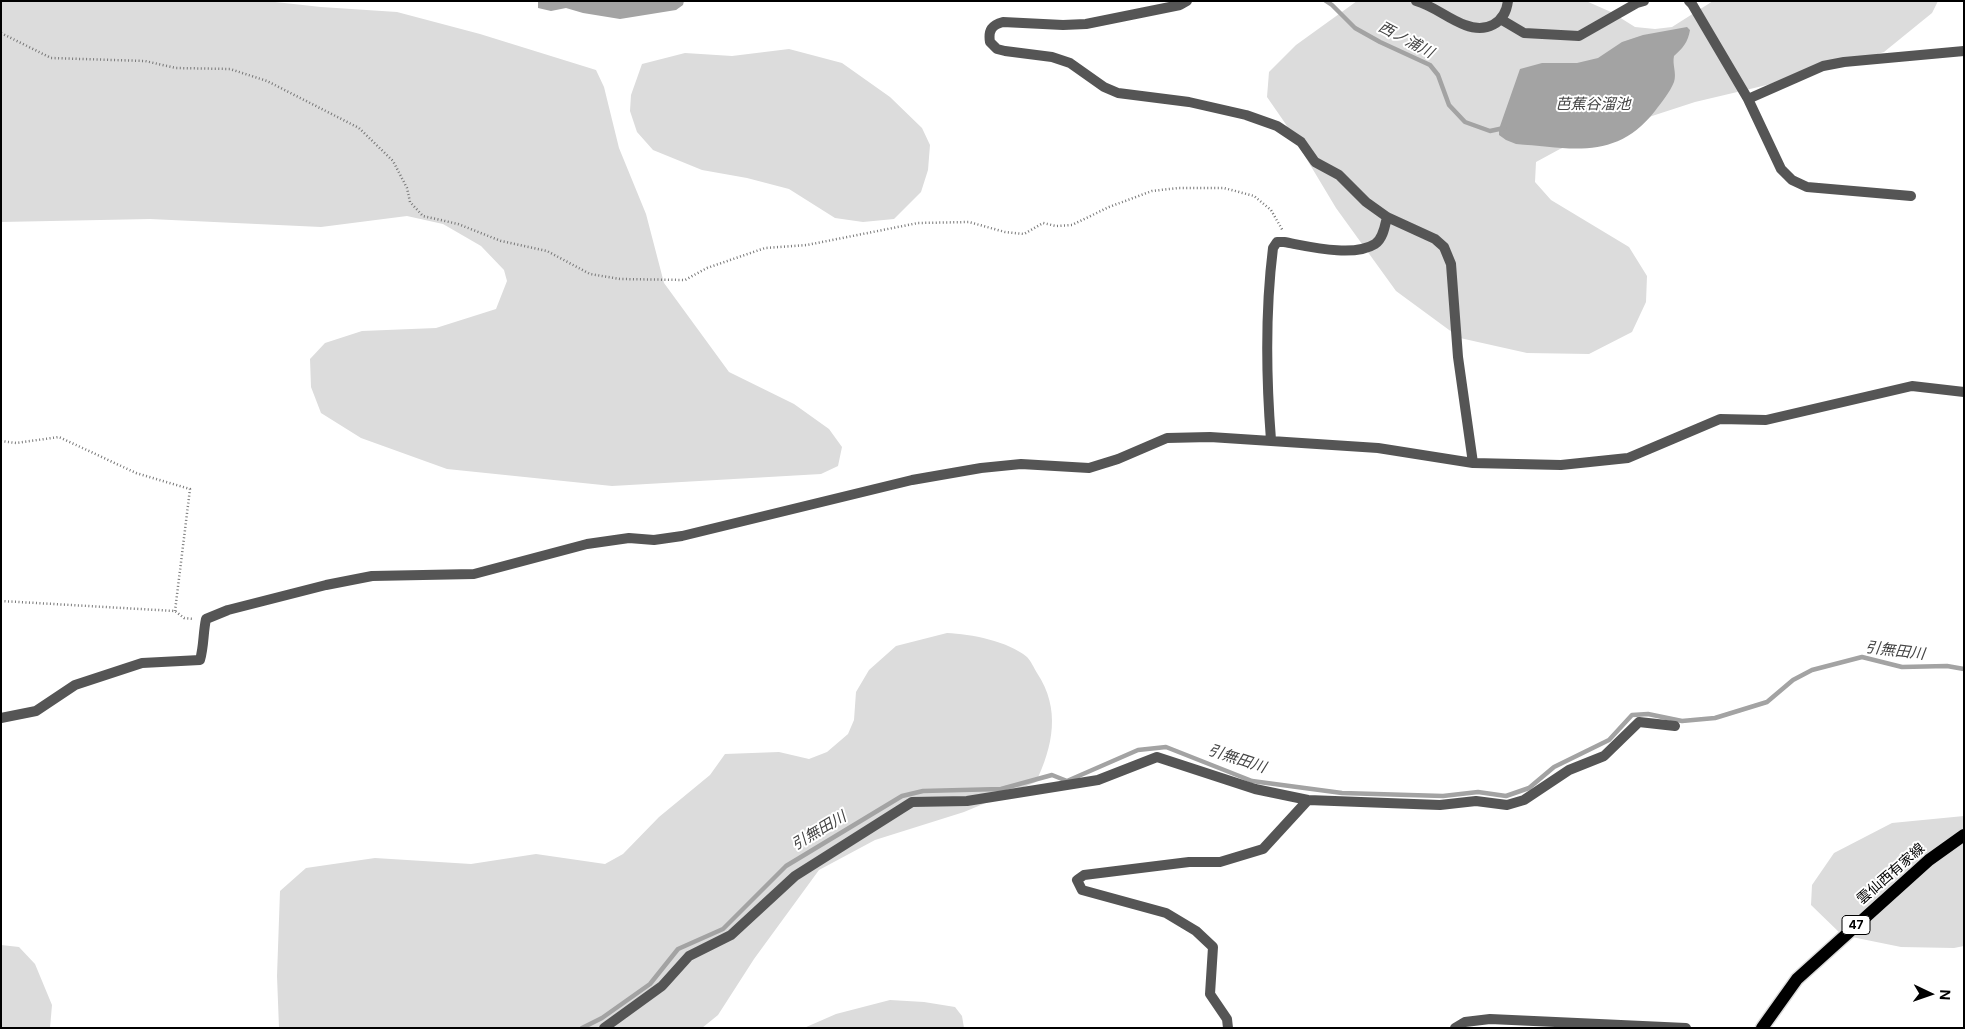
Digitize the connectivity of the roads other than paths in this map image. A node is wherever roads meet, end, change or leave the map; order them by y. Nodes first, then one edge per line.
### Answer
1 (1187, 1) edge
2 (1416, 1) edge
3 (1508, 1) edge
4 (1644, 1) edge
5 (1689, 1) edge
6 (1502, 20) junction
7 (1964, 51) edge
8 (1748, 99) junction
9 (1911, 196) dead end
10 (1388, 217) junction
11 (1964, 392) edge
12 (1271, 440) junction
13 (1473, 462) junction
14 (1, 718) edge
15 (1675, 726) dead end
16 (1308, 800) junction
17 (1964, 835) edge
18 (604, 1028) edge
19 (1228, 1028) edge
20 (1455, 1028) edge
21 (1686, 1028) edge
22 (1762, 1028) edge

1 - 10 street
2 - 6 street
3 - 6 street
4 - 6 street
5 - 8 street
7 - 8 street
8 - 9 street
10 - 12 street
10 - 13 street
11 - 13 street
12 - 13 street
12 - 14 street
15 - 16 street
16 - 18 street
16 - 19 street
17 - 22 main road, 雲仙西有家線 / 47
20 - 21 street

